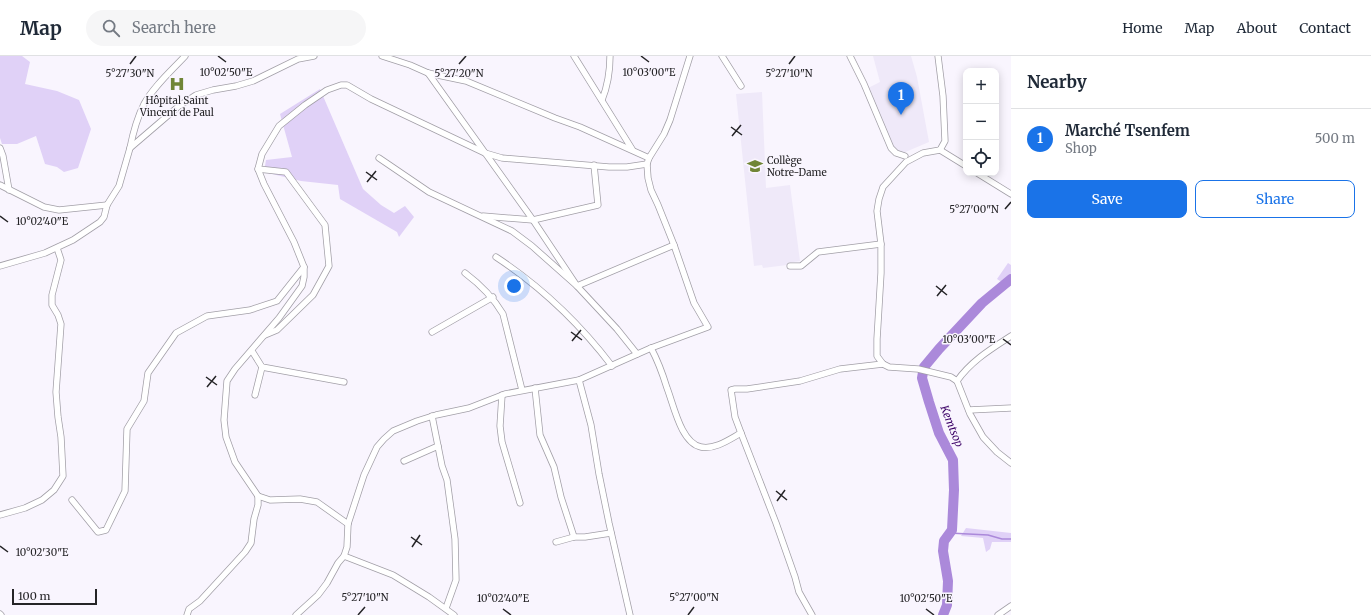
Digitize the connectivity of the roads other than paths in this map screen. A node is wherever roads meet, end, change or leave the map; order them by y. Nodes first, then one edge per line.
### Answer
1 (185, 56) edge
2 (314, 56) edge
3 (382, 56) edge
4 (574, 56) edge
5 (610, 56) edge
6 (690, 56) edge
7 (722, 56) edge
8 (850, 56) edge
9 (938, 56) edge
10 (428, 73) junction
11 (741, 86) dead end
12 (602, 100) junction
13 (0, 148) edge
14 (130, 148) junction
15 (633, 150) junction
16 (940, 150) junction
17 (485, 153) junction
18 (905, 156) dead end
19 (379, 158) dead end
20 (648, 158) junction
21 (647, 164) junction
22 (963, 164) edge
23 (594, 165) junction
24 (258, 169) junction
25 (983, 176) edge
26 (0, 185) edge
27 (9, 190) junction
28 (1011, 194) edge
29 (107, 205) junction
30 (478, 216) junction
31 (533, 220) junction
32 (881, 244) junction
33 (674, 245) junction
34 (57, 248) junction
35 (496, 257) dead end
36 (0, 266) edge
37 (790, 266) dead end
38 (304, 267) junction
39 (465, 273) dead end
40 (577, 286) junction
41 (492, 298) junction
42 (432, 332) dead end
43 (1011, 336) edge
44 (261, 337) junction
45 (651, 348) junction
46 (252, 350) junction
47 (638, 354) junction
48 (883, 364) junction
49 (612, 366) junction
50 (262, 367) junction
51 (580, 380) junction
52 (957, 381) junction
53 (344, 382) dead end
54 (536, 388) junction
55 (522, 390) junction
56 (255, 395) dead end
57 (502, 395) junction
58 (1011, 408) edge
59 (968, 410) junction
60 (432, 416) junction
61 (741, 433) junction
62 (438, 446) junction
63 (404, 462) dead end
64 (1011, 463) edge
65 (258, 496) junction
66 (72, 500) dead end
67 (520, 503) dead end
68 (0, 515) edge
69 (348, 524) junction
70 (611, 533) junction
71 (574, 537) junction
72 (556, 542) dead end
73 (344, 556) junction
74 (1011, 606) edge
75 (446, 608) junction
76 (299, 614) edge
77 (187, 615) edge
78 (454, 615) edge
79 (630, 615) edge
80 (812, 615) edge
81 (998, 615) edge

1 - 14 street
2 - 14 street
3 - 10 street
4 - 12 street
5 - 12 street
6 - 20 street
7 - 11 street
8 - 18 street
9 - 16 street
10 - 15 street
10 - 17 street
12 - 15 street
13 - 27 street
14 - 29 street
15 - 20 street
16 - 22 street
16 - 32 street
17 - 23 street
17 - 24 street
17 - 31 street
19 - 30 street
20 - 21 street
21 - 23 street
21 - 33 street
23 - 31 street
24 - 38 street
24 - 44 street
25 - 28 street
26 - 27 street
27 - 29 street
29 - 34 street
30 - 31 street
30 - 40 street
31 - 40 street
32 - 37 street
32 - 48 street
33 - 40 street
33 - 45 street
34 - 36 street
34 - 68 street
35 - 49 street
38 - 44 street
38 - 66 street
39 - 41 street
40 - 47 street
41 - 42 street
41 - 55 street
43 - 52 street
44 - 46 street
45 - 47 street
45 - 61 street
46 - 50 street
46 - 65 street
47 - 49 street
48 - 52 street
48 - 61 street
49 - 51 street
50 - 53 street
50 - 56 street
51 - 54 street
51 - 70 street
52 - 59 street
54 - 55 street
54 - 71 street
55 - 57 street
57 - 60 street
57 - 67 street
58 - 59 street
59 - 64 street
60 - 62 street
60 - 69 street
61 - 80 street
62 - 63 street
62 - 75 street
65 - 69 street
65 - 77 street
69 - 73 street
70 - 71 street
70 - 79 street
71 - 72 street
73 - 75 street
73 - 76 street
74 - 81 street
75 - 78 street

